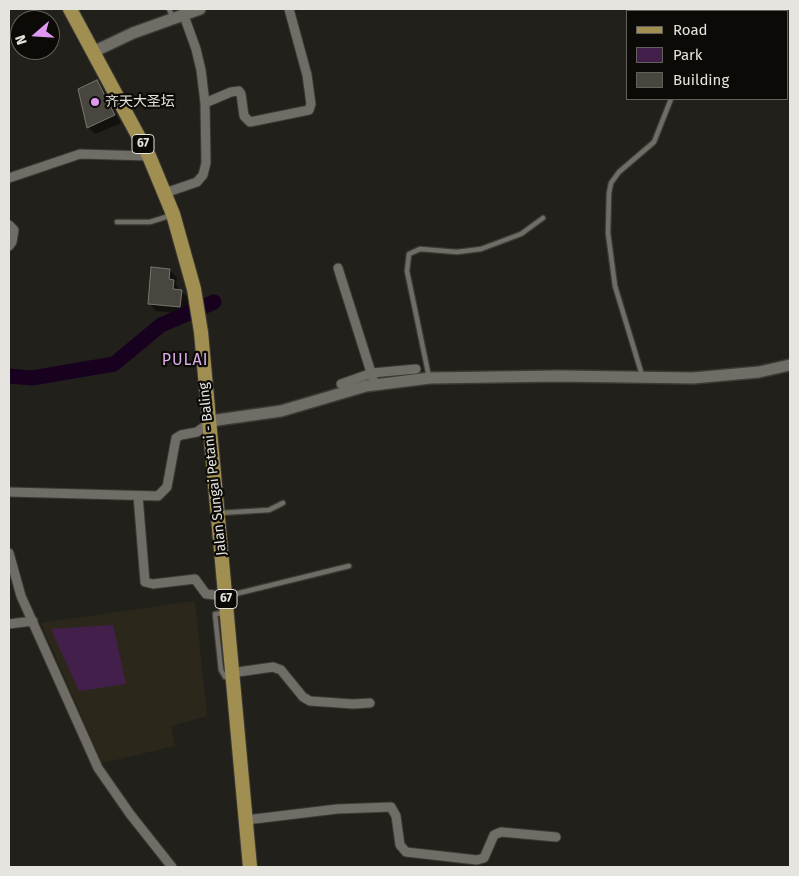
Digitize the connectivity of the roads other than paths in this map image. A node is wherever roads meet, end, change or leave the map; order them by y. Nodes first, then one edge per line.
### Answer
1 (70, 9) edge
2 (200, 9) edge
3 (289, 9) edge
4 (175, 13) edge
5 (93, 52) junction
6 (671, 100) edge
7 (205, 103) junction
8 (149, 156) junction
9 (9, 178) edge
10 (165, 193) junction
11 (173, 214) junction
12 (543, 218) dead end
13 (117, 222) dead end
14 (9, 225) edge
15 (9, 246) edge
16 (338, 268) dead end
17 (790, 365) edge
18 (416, 369) dead end
19 (372, 373) junction
20 (643, 377) junction
21 (430, 378) junction
22 (341, 384) dead end
23 (375, 385) junction
24 (208, 424) junction
25 (9, 492) edge
26 (138, 496) junction
27 (283, 503) dead end
28 (218, 513) junction
29 (9, 553) edge
30 (349, 566) dead end
31 (226, 596) junction
32 (33, 621) junction
33 (9, 624) edge
34 (231, 675) junction
35 (370, 703) dead end
36 (246, 820) junction
37 (556, 837) dead end
38 (172, 867) edge
39 (250, 867) edge

1 - 5 main road, Jalan Sungai Petani - Baling / 67
2 - 4 street
3 - 7 street
4 - 5 street
4 - 7 street
5 - 8 main road, Jalan Sungai Petani - Baling / 67
6 - 20 lane
7 - 10 street
8 - 9 street
8 - 10 main road, Jalan Sungai Petani - Baling / 67
10 - 11 main road, Jalan Sungai Petani - Baling / 67
11 - 13 lane
11 - 24 main road, Jalan Sungai Petani - Baling / 67
12 - 21 lane
14 - 15 street
16 - 19 street
17 - 20 street
18 - 19 street
19 - 22 street
19 - 23 street
20 - 21 street
21 - 23 street
23 - 24 street
24 - 26 street
24 - 28 main road, Jalan Sungai Petani - Baling / 67
25 - 26 street
26 - 31 street
27 - 28 lane
28 - 31 main road, Jalan Sungai Petani - Baling / 67
29 - 32 street
30 - 31 lane
31 - 34 main road, Jalan Sungai Petani - Baling / 67
32 - 33 street
32 - 38 street
34 - 35 street
34 - 36 main road, Jalan Sungai Petani - Baling / 67
36 - 37 street
36 - 39 main road, Jalan Sungai Petani - Baling / 67

